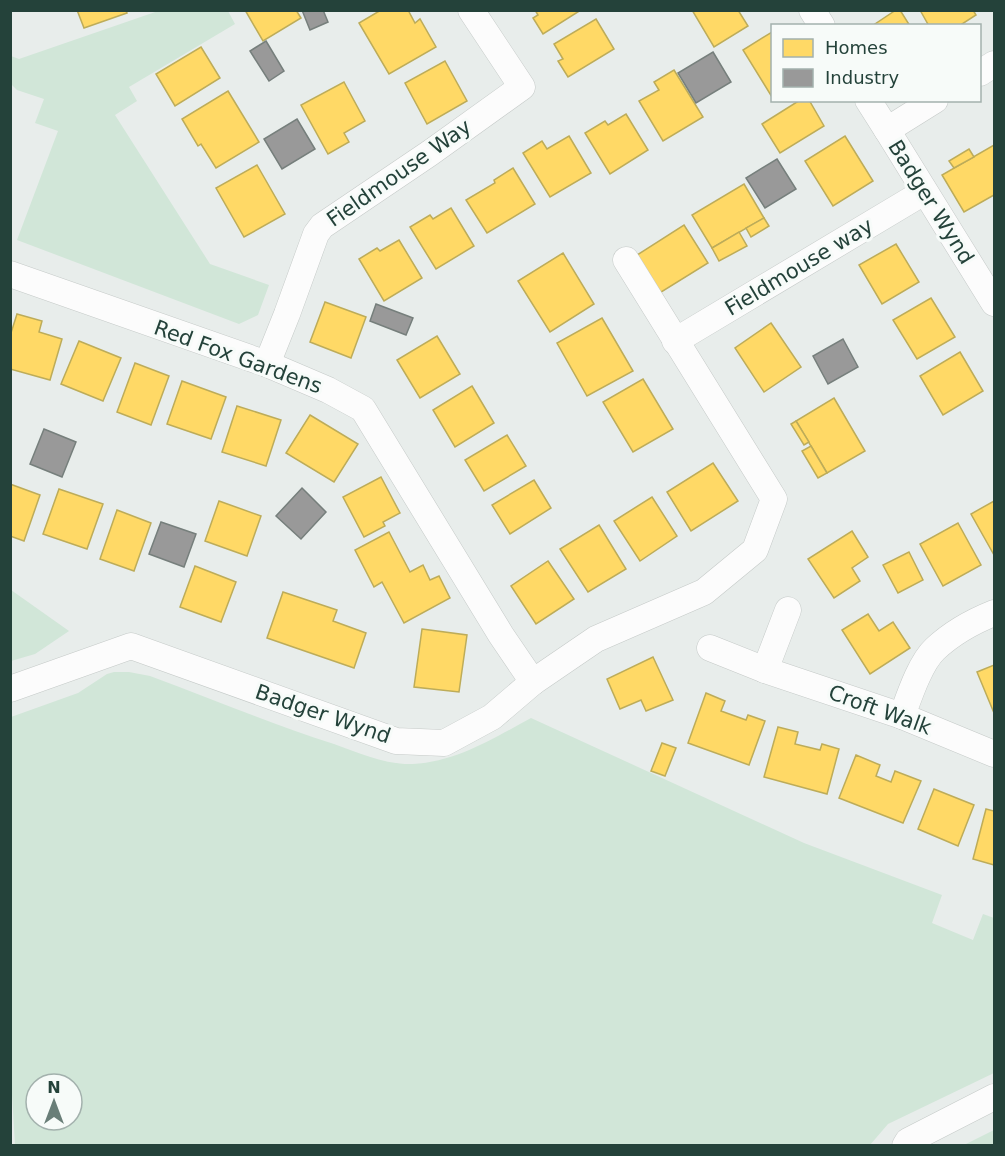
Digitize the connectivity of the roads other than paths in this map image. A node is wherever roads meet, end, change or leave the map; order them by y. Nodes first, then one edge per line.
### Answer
1 (471, 10) edge
2 (812, 10) edge
3 (821, 24) edge
4 (994, 64) edge
5 (981, 72) edge
6 (869, 102) edge
7 (932, 102) edge
8 (887, 130) junction
9 (924, 192) junction
10 (626, 260) dead end
11 (10, 274) edge
12 (994, 303) edge
13 (675, 341) junction
14 (267, 364) junction
15 (788, 610) dead end
16 (994, 613) edge
17 (710, 648) dead end
18 (765, 670) junction
19 (533, 682) junction
20 (10, 689) edge
21 (902, 716) junction
22 (994, 754) edge
23 (994, 1097) edge
24 (905, 1146) edge

1 - 14 street, Fieldmouse Way
2 - 3 street
4 - 5 street
6 - 8 street, Badger Wynd
7 - 8 street
8 - 9 street, Badger Wynd
9 - 12 street, Badger Wynd
9 - 13 street, Fieldmouse way
10 - 13 street
11 - 14 street, Red Fox Gardens
13 - 19 street, Badger Wynd
14 - 19 street, Red Fox Gardens
15 - 18 street
16 - 21 street
17 - 18 street, Croft Walk
18 - 21 street, Croft Walk
19 - 20 street, Badger Wynd
21 - 22 street, Croft Walk
23 - 24 street

